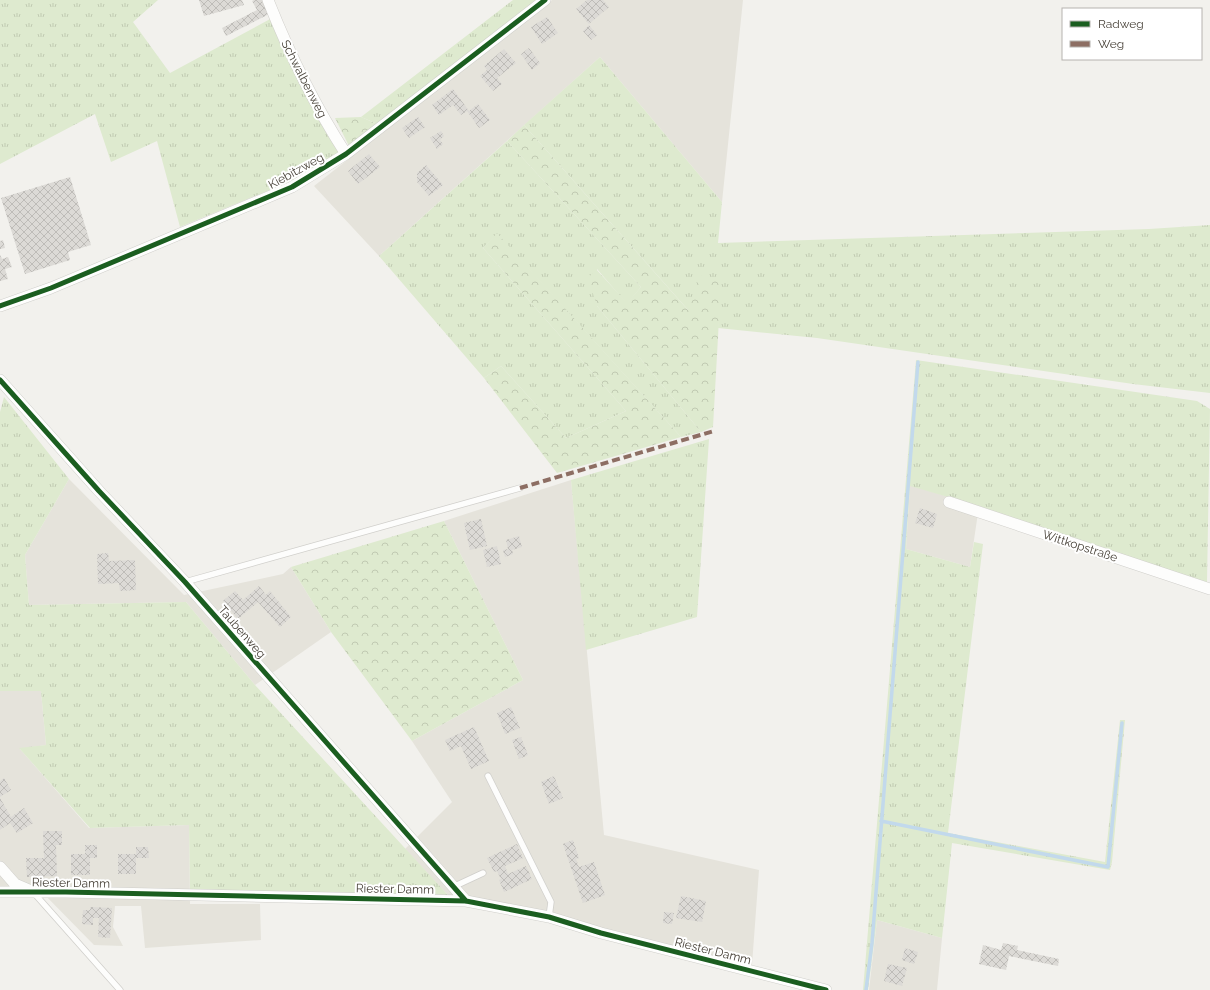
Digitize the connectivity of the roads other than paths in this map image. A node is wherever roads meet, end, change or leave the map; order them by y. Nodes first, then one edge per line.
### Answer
1 (268, 0) edge
2 (544, 0) edge
3 (346, 154) junction
4 (0, 306) edge
5 (0, 380) edge
6 (520, 488) dead end
7 (949, 502) dead end
8 (185, 582) junction
9 (1210, 589) edge
10 (488, 776) dead end
11 (0, 867) edge
12 (482, 873) dead end
13 (455, 886) junction
14 (0, 892) edge
15 (34, 892) junction
16 (466, 901) junction
17 (548, 917) junction
18 (120, 990) edge
19 (826, 990) edge

1 - 3 street, Schwalbenweg
2 - 3 street, Kiebitzweg
3 - 4 street, Kiebitzweg
5 - 8 street, Taubenweg
6 - 8 lane
7 - 9 street, Wittkopstraße
8 - 13 street, Taubenweg
10 - 17 lane
11 - 15 street
12 - 13 lane
13 - 16 street, Taubenweg
14 - 15 street, Riester Damm
15 - 16 street, Riester Damm
15 - 18 lane, Riester Damm
16 - 17 street, Riester Damm
17 - 19 street, Riester Damm

